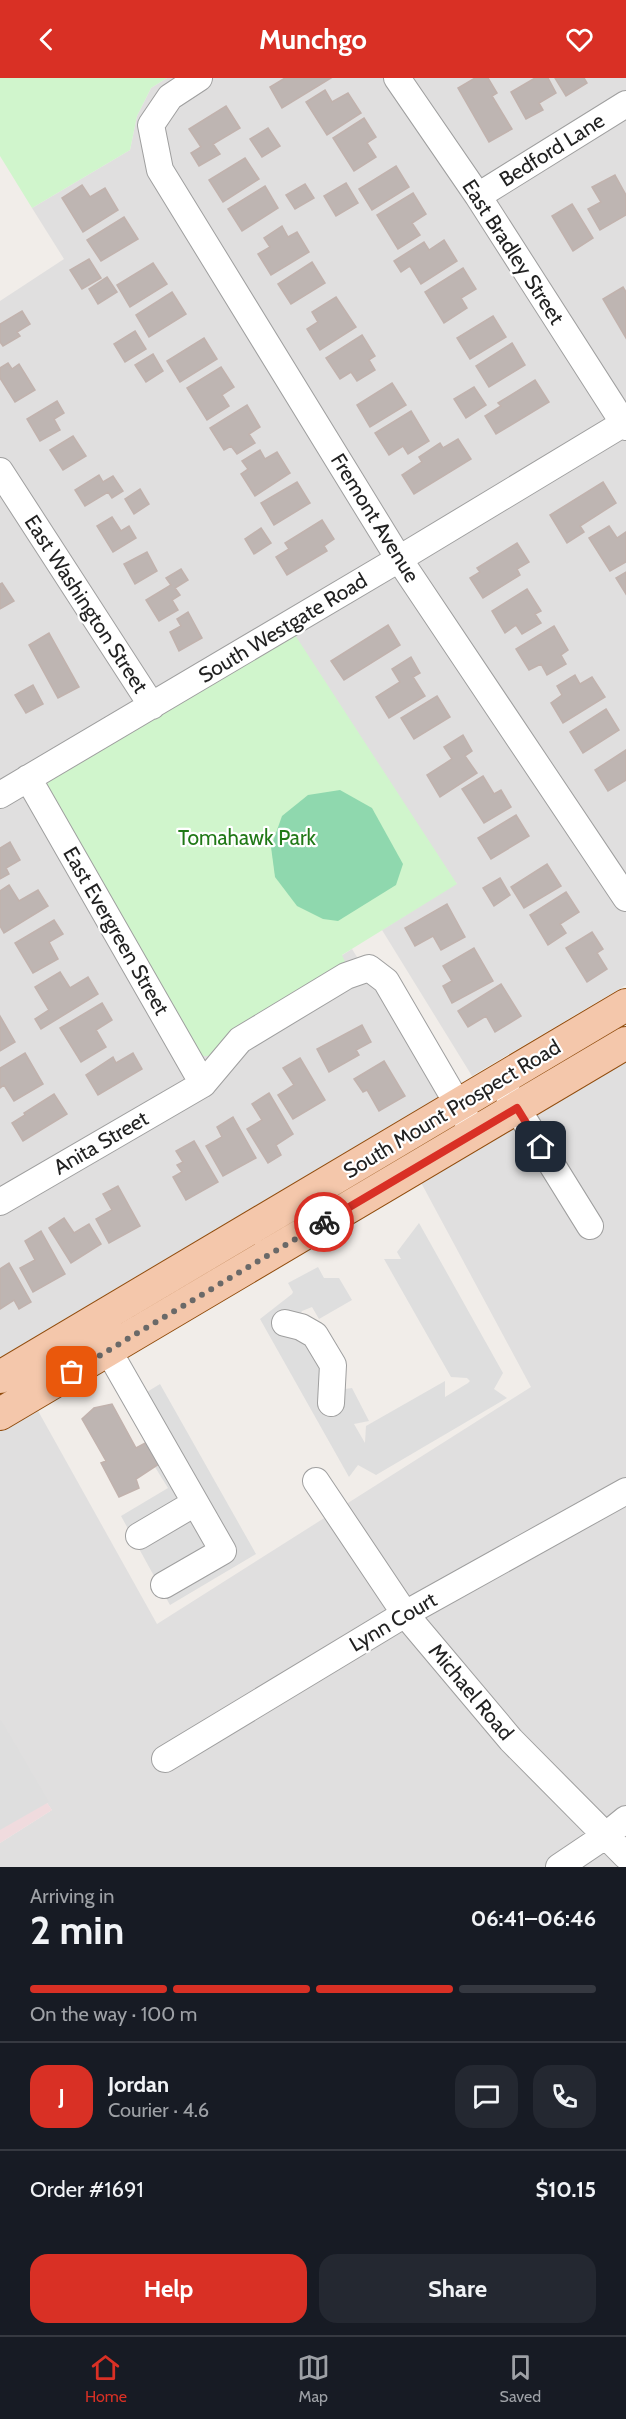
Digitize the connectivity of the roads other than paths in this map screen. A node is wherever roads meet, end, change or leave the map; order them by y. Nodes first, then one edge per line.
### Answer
1 (198, 78) edge
2 (397, 78) edge
3 (626, 104) edge
4 (478, 196) junction
5 (625, 424) edge
6 (0, 471) edge
7 (399, 559) junction
8 (152, 706) junction
9 (28, 778) junction
10 (0, 795) edge
11 (626, 898) edge
12 (626, 1005) edge
13 (626, 1043) edge
14 (500, 1081) junction
15 (203, 1084) junction
16 (459, 1105) junction
17 (517, 1108) junction
18 (474, 1133) junction
19 (3, 1193) edge
20 (590, 1226) dead end
21 (285, 1323) dead end
22 (108, 1350) junction
23 (0, 1377) edge
24 (331, 1403) dead end
25 (0, 1414) edge
26 (316, 1481) dead end
27 (626, 1491) edge
28 (195, 1503) junction
29 (139, 1536) dead end
30 (164, 1585) dead end
31 (405, 1614) junction
32 (165, 1760) dead end
33 (626, 1819) edge
34 (605, 1836) junction
35 (626, 1856) edge
36 (559, 1867) edge

1 - 7 street, Fremont Avenue
2 - 4 street, East Bradley Street
3 - 4 street, Bedford Lane
4 - 5 street, East Bradley Street
5 - 7 street, South Westgate Road
6 - 8 street, East Washington Street
7 - 8 street, South Westgate Road
7 - 11 street, Fremont Avenue
8 - 9 street, South Westgate Road
9 - 10 street, South Westgate Road
9 - 15 street, East Evergreen Street
12 - 14 main road, South Mount Prospect Road
13 - 17 main road, South Mount Prospect Road
14 - 16 main road, South Mount Prospect Road
14 - 17 street
15 - 16 street, Anita Street
15 - 19 street, Anita Street
16 - 18 street
16 - 23 main road, South Mount Prospect Road
17 - 18 main road, South Mount Prospect Road
17 - 20 street
18 - 22 main road, South Mount Prospect Road
21 - 24 street
22 - 25 main road, South Mount Prospect Road
22 - 28 street
26 - 31 street, Michael Road
27 - 31 street, Lynn Court
28 - 29 street
28 - 30 street
31 - 32 street, Lynn Court
31 - 34 street, Michael Road
33 - 34 street
34 - 35 street, Michael Road
34 - 36 street

